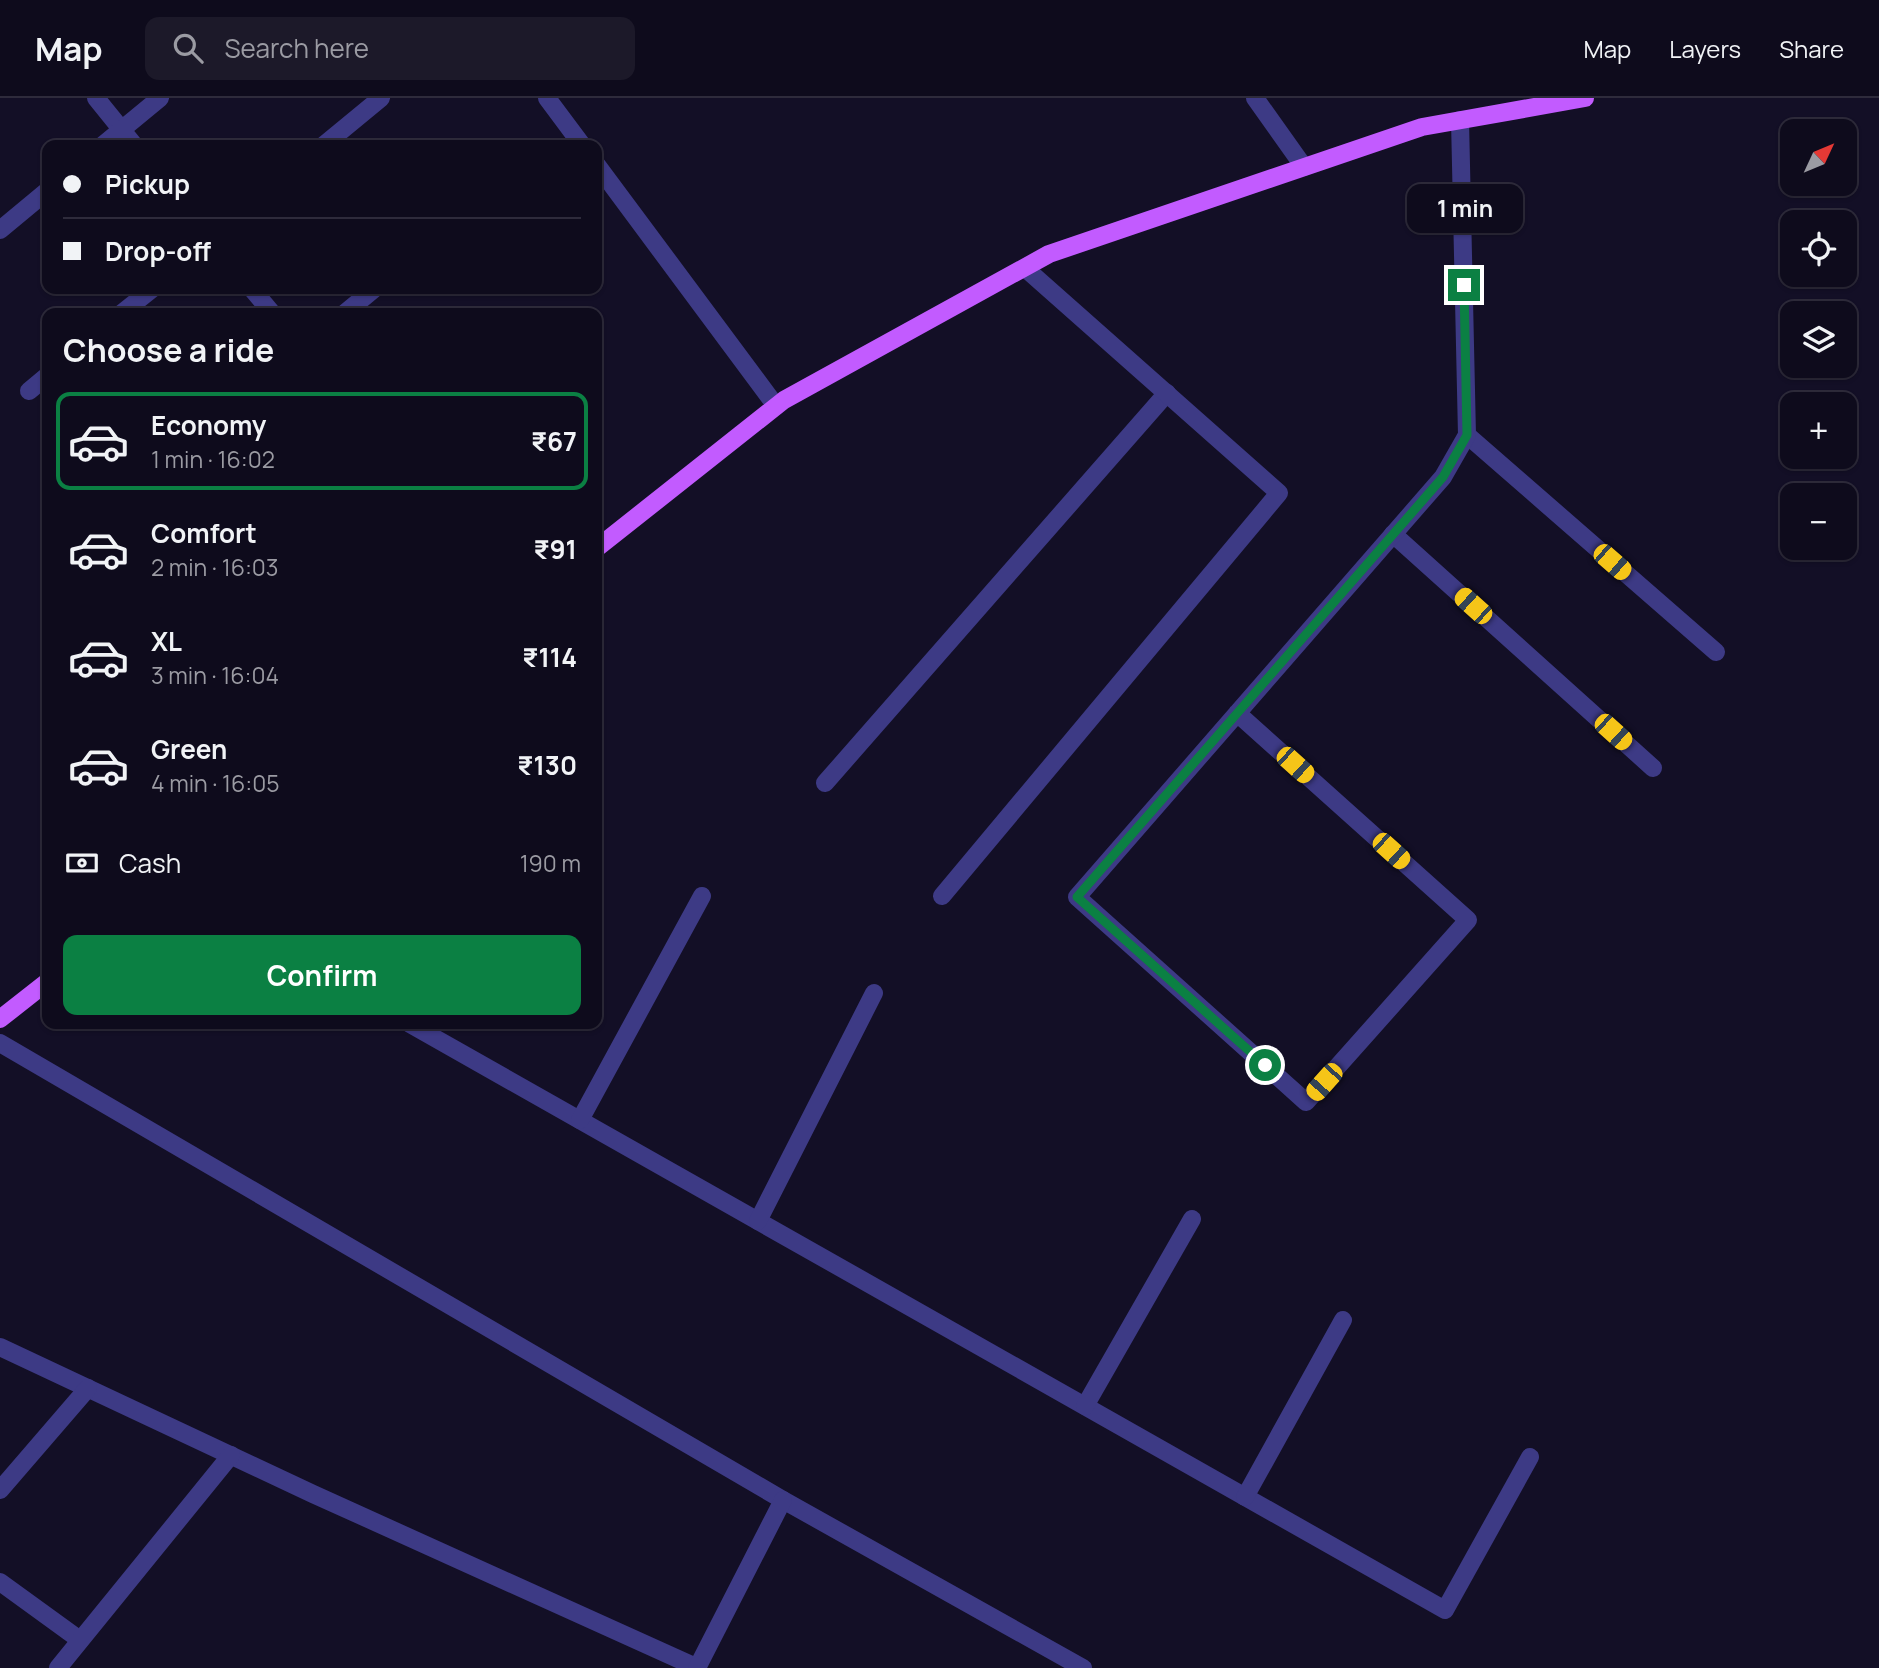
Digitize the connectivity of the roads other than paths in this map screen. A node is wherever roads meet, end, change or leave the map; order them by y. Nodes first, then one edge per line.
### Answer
1 (96, 98) edge
2 (160, 98) edge
3 (381, 98) edge
4 (547, 98) edge
5 (1255, 98) edge
6 (1585, 98) edge
7 (1460, 120) junction
8 (122, 130) junction
9 (109, 140) edge
10 (130, 140) edge
11 (330, 140) edge
12 (578, 140) edge
13 (1304, 167) junction
14 (602, 172) edge
15 (42, 195) edge
16 (0, 230) edge
17 (1025, 268) junction
18 (146, 294) edge
19 (256, 294) edge
20 (368, 294) edge
21 (128, 308) edge
22 (268, 308) edge
23 (351, 308) edge
24 (42, 380) edge
25 (29, 391) dead end
26 (1167, 393) junction
27 (776, 407) junction
28 (1467, 435) junction
29 (1394, 534) junction
30 (602, 544) edge
31 (1716, 652) dead end
32 (1237, 713) junction
33 (1653, 768) dead end
34 (825, 783) dead end
35 (702, 895) dead end
36 (942, 896) dead end
37 (42, 986) edge
38 (874, 993) dead end
39 (0, 1019) edge
40 (419, 1029) edge
41 (0, 1043) edge
42 (580, 1120) junction
43 (1192, 1219) dead end
44 (758, 1221) junction
45 (1343, 1320) dead end
46 (0, 1347) edge
47 (88, 1388) junction
48 (1085, 1406) junction
49 (231, 1455) junction
50 (1530, 1457) dead end
51 (0, 1490) edge
52 (1245, 1497) junction
53 (783, 1500) junction
54 (0, 1582) edge
55 (80, 1640) junction
56 (58, 1668) edge
57 (697, 1668) edge
58 (1083, 1668) edge

1 - 8 street
2 - 8 street
3 - 11 street
4 - 12 street
5 - 13 street
6 - 7 main road
7 - 13 main road
7 - 28 street
8 - 9 street
8 - 10 street
13 - 17 main road
14 - 27 street
15 - 16 street
17 - 26 street
17 - 27 main road
18 - 21 street
19 - 22 street
20 - 23 street
24 - 25 street
26 - 34 street
26 - 36 street
27 - 30 main road
28 - 29 street
28 - 31 street
29 - 32 street
29 - 33 street
32 - 32 street
35 - 42 street
37 - 39 main road
38 - 44 street
40 - 42 street
41 - 53 street
42 - 44 street
43 - 48 street
44 - 48 street
45 - 52 street
46 - 47 street
47 - 49 street
47 - 51 street
48 - 52 street
49 - 55 street
49 - 57 street
50 - 52 street
53 - 57 street
53 - 58 street
54 - 55 street
55 - 56 street

